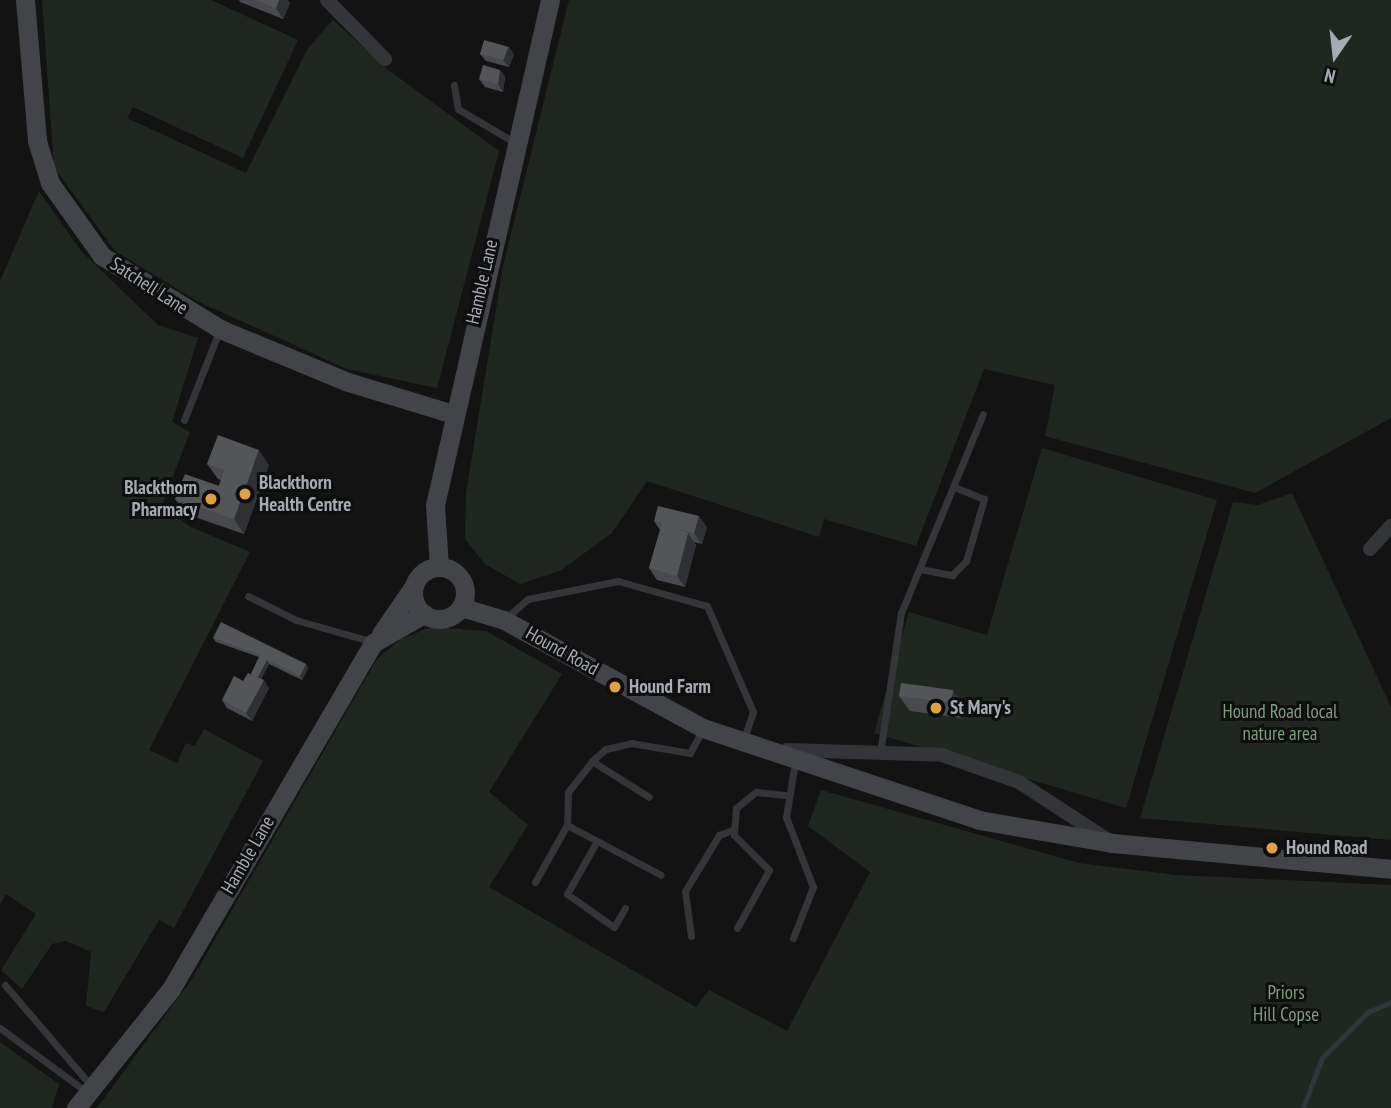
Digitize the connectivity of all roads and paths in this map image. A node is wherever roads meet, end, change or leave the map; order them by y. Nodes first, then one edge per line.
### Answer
1 (25, 0) edge
2 (327, 0) edge
3 (550, 0) edge
4 (385, 59) dead end
5 (454, 85) dead end
6 (514, 142) junction
7 (220, 328) junction
8 (453, 414) junction
9 (983, 414) dead end
10 (184, 420) dead end
11 (954, 487) junction
12 (1391, 526) edge
13 (1370, 549) dead end
14 (439, 567) junction
15 (920, 569) junction
16 (462, 580) junction
17 (414, 586) junction
18 (248, 596) dead end
19 (461, 607) junction
20 (424, 614) junction
21 (504, 620) junction
22 (377, 639) junction
23 (703, 728) junction
24 (748, 743) junction
25 (880, 754) junction
26 (795, 760) junction
27 (592, 761) junction
28 (785, 795) junction
29 (649, 797) dead end
30 (567, 825) junction
31 (732, 830) junction
32 (597, 841) junction
33 (1112, 843) junction
34 (1391, 869) edge
35 (662, 875) dead end
36 (535, 882) dead end
37 (625, 908) dead end
38 (737, 928) dead end
39 (691, 936) dead end
40 (793, 938) dead end
41 (5, 985) dead end
42 (0, 1028) edge
43 (86, 1097) edge

1 - 7 street, Satchell Lane
2 - 4 street
3 - 6 street, Hamble Lane
5 - 6 lane
6 - 8 street, Hamble Lane
7 - 8 street, Satchell Lane
7 - 10 lane
8 - 14 street, Hamble Lane
9 - 11 lane
11 - 15 lane
11 - 15 lane
12 - 13 street
14 - 16 street
14 - 17 street
15 - 25 lane
16 - 19 street
16 - 21 street
17 - 20 street
17 - 22 street, Hamble Lane
18 - 22 lane
19 - 20 street
19 - 21 street, Hound Road
20 - 22 street
21 - 23 street, Hound Road
21 - 24 lane
22 - 43 street, Hamble Lane
23 - 24 street, Hound Road
23 - 27 lane
24 - 25 street
24 - 26 street, Hound Road
25 - 33 street
26 - 28 lane
26 - 33 street, Hound Road
27 - 29 lane
27 - 30 lane
28 - 31 lane
28 - 40 lane
30 - 32 lane
30 - 36 lane
31 - 38 lane
31 - 39 lane
32 - 35 lane
32 - 37 lane
33 - 34 street, Hound Road
41 - 43 lane
42 - 43 lane

